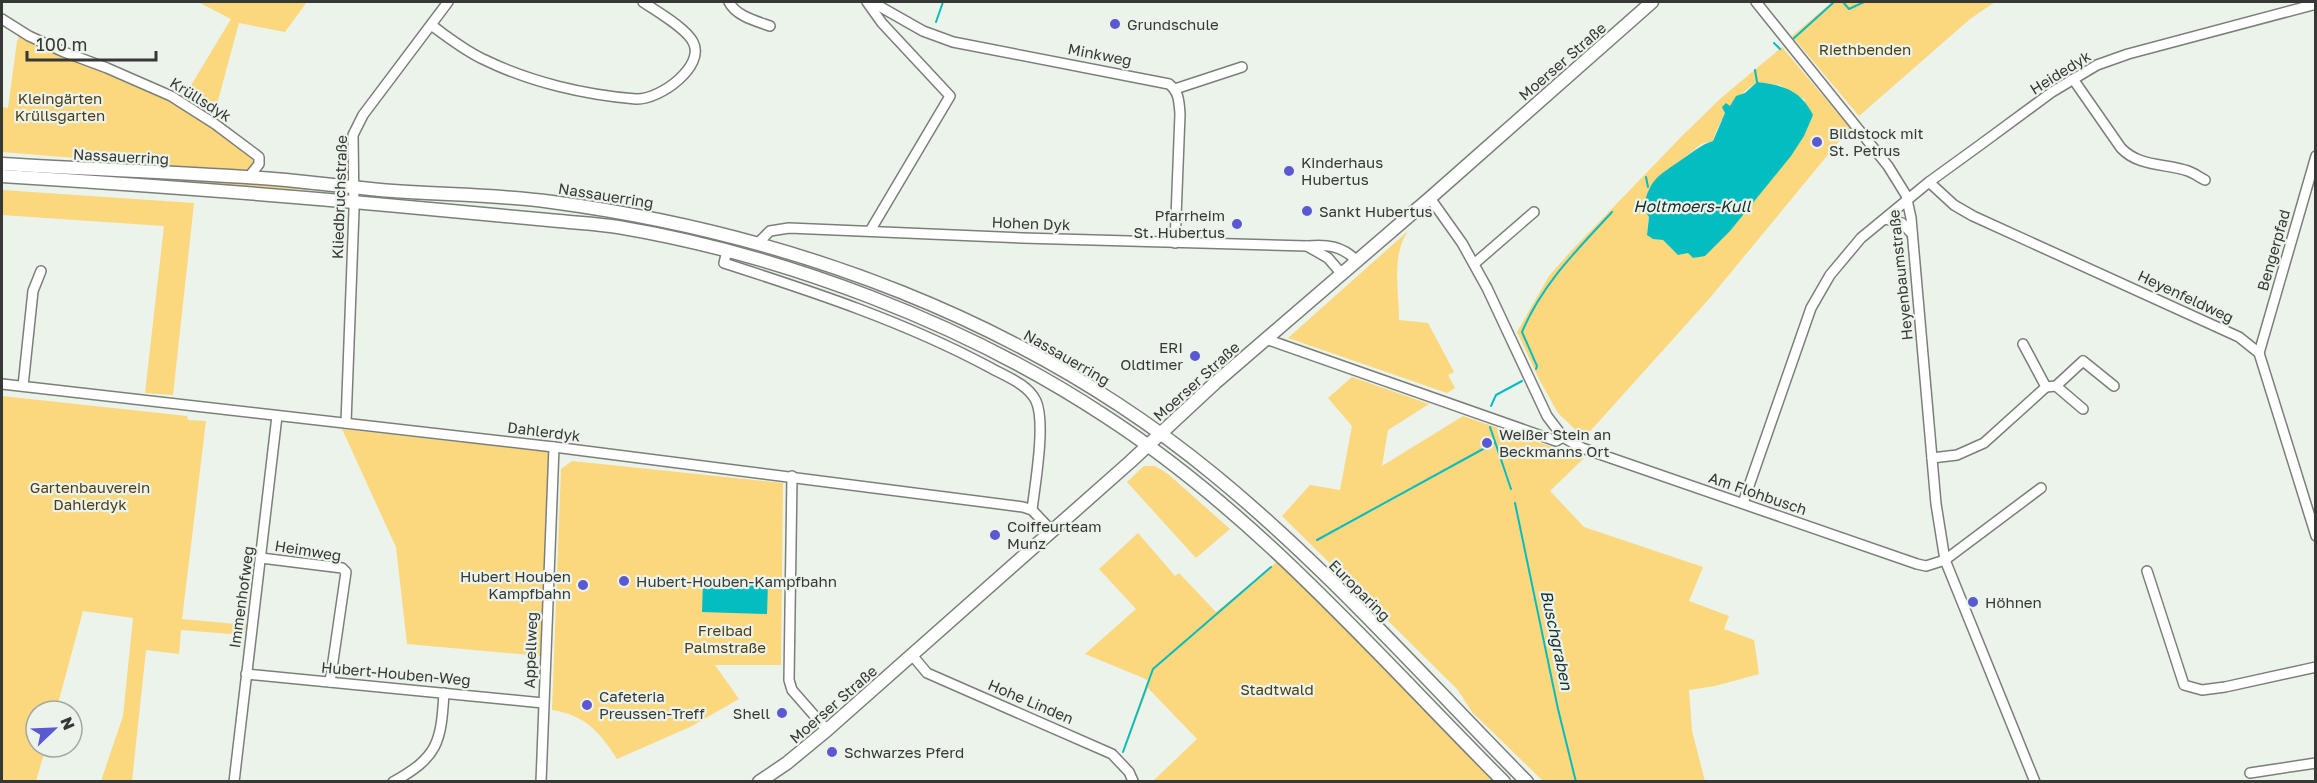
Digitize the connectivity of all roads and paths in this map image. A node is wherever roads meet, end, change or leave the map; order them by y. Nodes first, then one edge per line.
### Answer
1 (448, 2) edge
2 (643, 2) edge
3 (729, 2) edge
4 (867, 2) edge
5 (872, 2) edge
6 (1652, 2) edge
7 (1756, 2) edge
8 (2316, 4) edge
9 (2, 19) edge
10 (430, 25) junction
11 (770, 26) dead end
12 (1242, 67) dead end
13 (2073, 79) junction
14 (1175, 89) junction
15 (2316, 156) edge
16 (2, 164) edge
17 (2, 176) edge
18 (248, 178) junction
19 (2205, 180) dead end
20 (1929, 182) junction
21 (353, 187) junction
22 (1430, 198) junction
23 (1908, 201) junction
24 (354, 202) junction
25 (1534, 212) dead end
26 (1885, 219) junction
27 (870, 231) junction
28 (1912, 234) junction
29 (759, 242) junction
30 (1175, 243) junction
31 (1307, 246) junction
32 (726, 257) junction
33 (1356, 260) junction
34 (1474, 264) junction
35 (41, 271) dead end
36 (1341, 273) junction
37 (1266, 339) junction
38 (2023, 344) dead end
39 (2259, 353) junction
40 (2, 384) edge
41 (22, 386) junction
42 (2114, 386) dead end
43 (2051, 387) junction
44 (2083, 409) dead end
45 (277, 416) junction
46 (346, 423) junction
47 (1160, 433) junction
48 (1563, 437) junction
49 (1147, 446) junction
50 (554, 447) junction
51 (1932, 458) junction
52 (792, 476) junction
53 (2041, 488) dead end
54 (1743, 503) junction
55 (1032, 510) junction
56 (1052, 531) junction
57 (2316, 536) edge
58 (261, 558) junction
59 (1945, 560) junction
60 (2147, 571) dead end
61 (912, 655) junction
62 (2316, 667) edge
63 (246, 674) junction
64 (330, 682) junction
65 (444, 693) junction
66 (543, 702) junction
67 (827, 730) junction
68 (2316, 763) edge
69 (2250, 773) dead end
70 (1133, 781) edge
71 (234, 782) edge
72 (393, 782) edge
73 (542, 782) edge
74 (759, 782) edge
75 (1504, 782) edge
76 (1527, 782) edge
77 (2035, 782) edge

1 - 10 street, Kliedbruchstraße
2 - 10 street
3 - 11 street
4 - 27 street
5 - 14 street, Minkweg
6 - 22 main road, Moerser Straße
7 - 23 street, Heyenbaumstraße
8 - 13 street, Heidedyk
9 - 18 street, Krüllsdyk
10 - 21 street, Kliedbruchstraße
12 - 14 street
13 - 19 street
13 - 20 street, Heidedyk
14 - 30 street
15 - 39 street, Bengerpfad
16 - 18 main road, Nassauerring
17 - 24 main road, Nassauerring
18 - 21 main road, Nassauerring
20 - 23 street, Heidedyk
20 - 39 street, Heyenfeldweg
21 - 24 street, Kliedbruchstraße
21 - 29 main road, Nassauerring
22 - 33 main road, Moerser Straße
22 - 34 street, Am Flohbusch
23 - 26 street, Heidedyk
23 - 28 street, Heyenbaumstraße
24 - 32 main road, Nassauerring
24 - 46 street, Kliedbruchstraße
25 - 34 street
26 - 28 street
26 - 54 street, Heidedyk
27 - 29 street, Hohen Dyk
27 - 30 street, Hohen Dyk
28 - 51 street, Heyenbaumstraße
29 - 47 main road, Nassauerring
30 - 31 street, Hohen Dyk
31 - 33 street, Hohen Dyk
31 - 36 street
32 - 49 main road, Nassauerring
32 - 55 street, Nassauerring
33 - 36 main road, Moerser Straße
34 - 48 street, Am Flohbusch
35 - 41 street
36 - 37 main road, Moerser Straße
37 - 47 main road, Moerser Straße
37 - 48 street, Am Flohbusch
38 - 43 street
39 - 57 street
40 - 41 street, Dahlerdyk
41 - 45 street, Dahlerdyk
42 - 43 street
43 - 44 street
43 - 51 street
45 - 46 street, Dahlerdyk
45 - 58 street, Immenhofweg
46 - 50 street, Dahlerdyk
47 - 49 main road, Moerser Straße
47 - 76 main road, Europaring
48 - 54 street, Am Flohbusch
49 - 56 main road, Moerser Straße
49 - 75 main road, Europaring
50 - 52 street, Dahlerdyk
50 - 66 street, Appellweg
51 - 59 street, Heyenbaumstraße
52 - 55 street, Dahlerdyk
52 - 67 street
53 - 59 street
54 - 59 street, Am Flohbusch
55 - 56 street
56 - 61 main road, Moerser Straße
58 - 63 street, Immenhofweg
58 - 64 street, Heimweg
59 - 77 street, Heyenbaumstraße
60 - 62 street
61 - 67 main road, Moerser Straße
61 - 70 street, Hohe Linden
63 - 64 street, Hubert-Houben-Weg
63 - 71 street, Immenhofweg
64 - 65 street, Hubert-Houben-Weg
65 - 66 street, Hubert-Houben-Weg
65 - 72 street
66 - 73 street, Appellweg
67 - 74 main road, Moerser Straße
68 - 69 street

